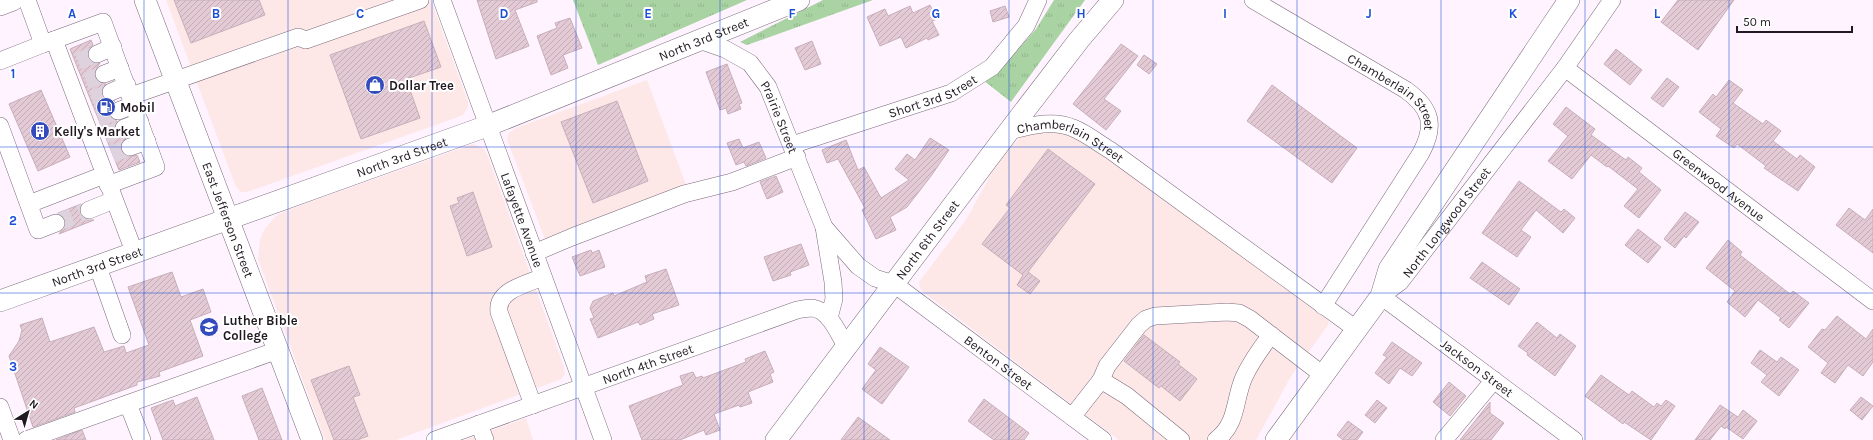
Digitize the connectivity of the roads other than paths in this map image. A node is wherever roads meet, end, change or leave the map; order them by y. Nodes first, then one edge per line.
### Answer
1 (13, 0) edge
2 (27, 0) edge
3 (145, 0) edge
4 (420, 0) edge
5 (442, 0) edge
6 (799, 0) edge
7 (1038, 0) edge
8 (1102, 0) edge
9 (1113, 0) edge
10 (1253, 0) edge
11 (1570, 0) edge
12 (1612, 0) edge
13 (0, 5) edge
14 (699, 40) junction
15 (1079, 40) junction
16 (48, 42) junction
17 (113, 48) junction
18 (97, 54) tunnel mouth
19 (0, 60) edge
20 (120, 68) junction
21 (1565, 68) junction
22 (104, 74) tunnel mouth
23 (175, 80) junction
24 (111, 92) tunnel mouth
25 (130, 95) junction
26 (118, 111) tunnel mouth
27 (140, 122) junction
28 (0, 126) edge
29 (487, 126) junction
30 (124, 128) tunnel mouth
31 (1009, 131) junction
32 (147, 140) junction
33 (130, 147) tunnel mouth
34 (795, 151) junction
35 (5, 155) edge
36 (109, 187) junction
37 (28, 204) junction
38 (89, 210) tunnel mouth
39 (228, 220) junction
40 (56, 223) tunnel mouth
41 (824, 227) junction
42 (534, 253) junction
43 (135, 254) junction
44 (98, 267) junction
45 (543, 277) junction
46 (894, 284) junction
47 (1381, 296) junction
48 (0, 301) edge
49 (1873, 301) edge
50 (1323, 306) junction
51 (829, 318) junction
52 (1356, 329) junction
53 (122, 335) dead end
54 (1271, 335) junction
55 (846, 346) junction
56 (278, 350) junction
57 (1323, 375) junction
58 (1101, 380) junction
59 (1494, 380) junction
60 (582, 387) junction
61 (128, 404) junction
62 (533, 405) junction
63 (0, 407) edge
64 (1072, 417) junction
65 (482, 432) edge
66 (12, 440) edge
67 (26, 440) edge
68 (142, 440) edge
69 (312, 440) edge
70 (436, 440) edge
71 (603, 440) edge
72 (776, 440) edge
73 (1103, 440) edge
74 (1181, 440) edge
75 (1216, 440) edge
76 (1276, 440) edge
77 (1444, 440) edge
78 (1574, 440) edge

1 - 13 main road
2 - 16 street
3 - 23 main road, East Jefferson Street
4 - 23 street
5 - 29 street, Lafayette Avenue
6 - 14 main road, North 3rd Street
7 - 34 street, Short 3rd Street
8 - 15 main road
9 - 15 main road
10 - 50 street, Chamberlain Street
11 - 47 main road
12 - 21 street, North Longwood Street
14 - 29 main road, North 3rd Street
14 - 34 street, Prairie Street
15 - 31 main road, North 6th Street
16 - 17 street
16 - 19 street
16 - 36 street
17 - 18 street
17 - 20 street
20 - 22 street
20 - 25 street
21 - 47 street, North Longwood Street
21 - 49 street, Greenwood Avenue
23 - 25 street
23 - 39 main road, East Jefferson Street
24 - 25 street
25 - 26 street
25 - 27 street
27 - 30 street
27 - 32 street
28 - 35 street
29 - 39 main road, North 3rd Street
29 - 42 street, Lafayette Avenue
31 - 46 main road, North 6th Street
31 - 50 street, Chamberlain Street
32 - 33 street
32 - 36 street
34 - 41 street, Prairie Street
34 - 42 street, Short 3rd Street
35 - 37 street
36 - 37 street
36 - 38 street
36 - 43 street
37 - 40 street
39 - 43 main road, North 3rd Street
39 - 56 main road, East Jefferson Street
41 - 46 street, Prairie Street
41 - 51 street, Prairie Street
42 - 45 street, Lafayette Avenue
43 - 44 main road, North 3rd Street
44 - 48 main road, North 3rd Street
44 - 53 street
45 - 60 street, Lafayette Avenue
45 - 62 street
46 - 55 main road, North 6th Street
46 - 64 street, Benton Street
47 - 52 main road, North Longwood Street
47 - 59 street, Jackson Street
50 - 52 street, Chamberlain Street
51 - 55 street, North 4th Street
51 - 60 street, North 4th Street
52 - 57 main road, North Longwood Street
54 - 57 street
54 - 58 street
54 - 75 street
55 - 72 main road, North 6th Street
56 - 61 street
56 - 69 main road, East Jefferson Street
57 - 76 main road, North Longwood Street
58 - 64 street
58 - 74 street
59 - 77 street
59 - 78 street, Jackson Street
60 - 62 street, North 4th Street
60 - 71 street, Lafayette Avenue
61 - 67 street
61 - 68 street
62 - 65 street, North 4th Street
63 - 66 street
64 - 73 street, Benton Street
65 - 70 street, North 4th Street

